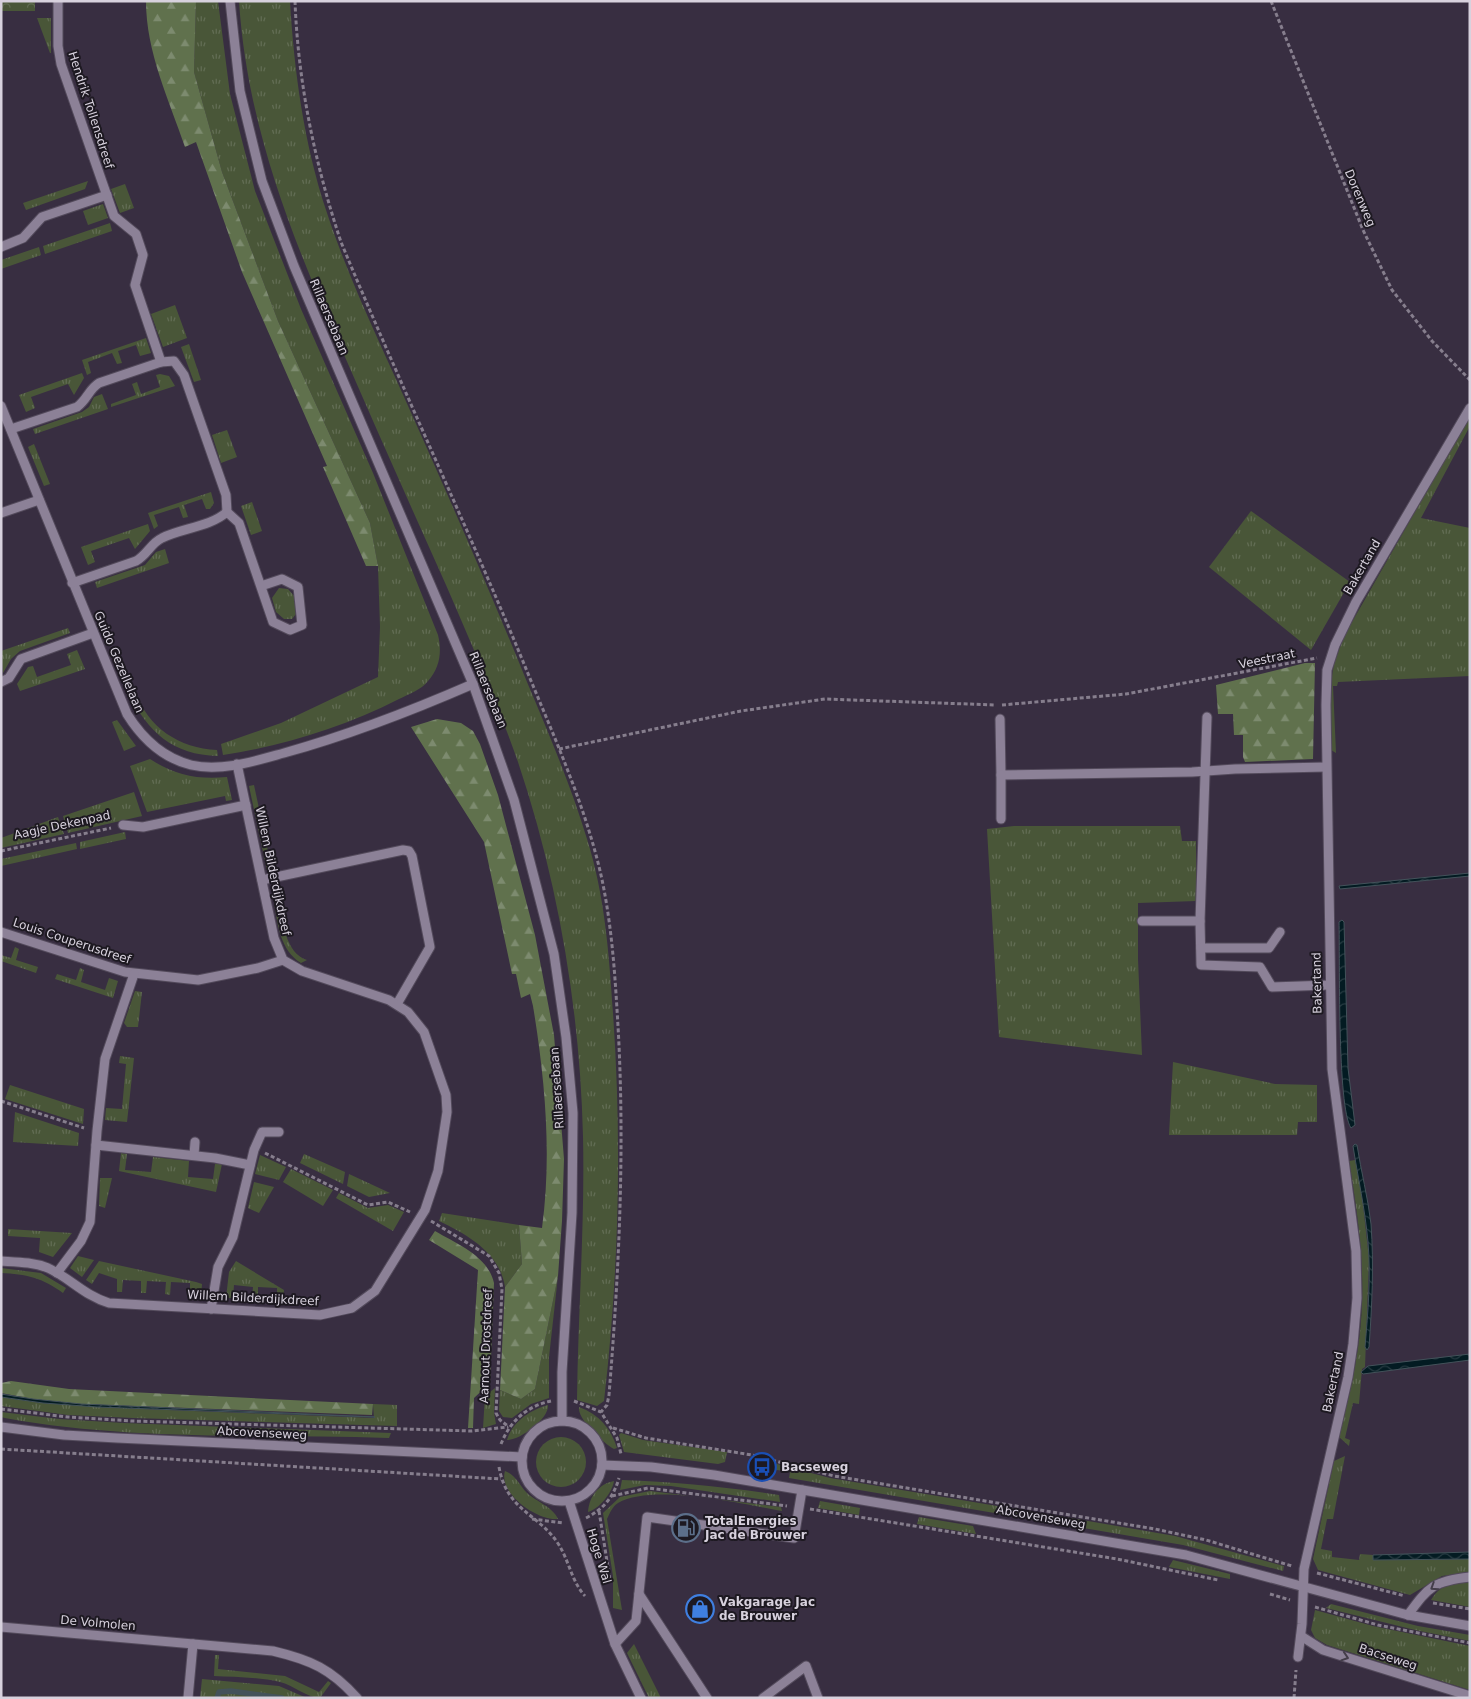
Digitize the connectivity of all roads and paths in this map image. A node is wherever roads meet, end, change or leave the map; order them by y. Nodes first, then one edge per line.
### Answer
1 (58, 1) edge
2 (230, 1) edge
3 (295, 1) edge
4 (1271, 1) edge
5 (106, 195) junction
6 (1, 247) edge
7 (161, 362) junction
8 (1470, 380) edge
9 (1, 406) edge
10 (1470, 408) edge
11 (10, 429) junction
12 (39, 500) junction
13 (227, 512) junction
14 (1, 513) edge
15 (72, 583) junction
16 (260, 586) junction
17 (93, 634) junction
18 (1330, 659) junction
19 (1, 682) edge
20 (473, 684) junction
21 (1207, 717) dead end
22 (1000, 719) dead end
23 (559, 749) junction
24 (237, 764) junction
25 (1326, 767) junction
26 (1206, 771) junction
27 (1001, 775) junction
28 (246, 805) junction
29 (1001, 819) dead end
30 (123, 825) joint
31 (1, 851) edge
32 (262, 880) junction
33 (1142, 921) dead end
34 (1200, 921) junction
35 (1, 932) edge
36 (1280, 932) dead end
37 (1200, 948) junction
38 (283, 960) junction
39 (134, 974) junction
40 (1329, 985) junction
41 (397, 1004) junction
42 (1, 1101) edge
43 (97, 1131) junction
44 (279, 1132) dead end
45 (195, 1142) dead end
46 (96, 1145) junction
47 (254, 1150) junction
48 (194, 1156) junction
49 (250, 1165) junction
50 (421, 1217) junction
51 (1, 1261) edge
52 (57, 1273) junction
53 (211, 1309) junction
54 (1, 1409) edge
55 (562, 1421) junction
56 (1, 1427) edge
57 (509, 1427) joint
58 (1, 1450) edge
59 (522, 1457) junction
60 (602, 1465) junction
61 (802, 1490) junction
62 (569, 1501) junction
63 (799, 1508) junction
64 (1304, 1570) junction
65 (1470, 1577) edge
66 (1225, 1581) dead end
67 (610, 1583) dead end
68 (1304, 1587) junction
69 (1261, 1591) dead end
70 (639, 1594) junction
71 (1419, 1600) junction
72 (1303, 1604) junction
73 (1470, 1609) edge
74 (1408, 1615) junction
75 (605, 1618) junction
76 (1470, 1626) edge
77 (1, 1627) edge
78 (1301, 1636) junction
79 (1470, 1643) edge
80 (193, 1644) junction
81 (615, 1644) junction
82 (1298, 1657) joint
83 (1470, 1696) edge
84 (188, 1698) edge
85 (358, 1698) edge
86 (641, 1698) edge
87 (707, 1698) edge
88 (763, 1698) edge
89 (818, 1698) edge
90 (1294, 1698) edge

1 - 5 street, Hendrik Tollensdreef
2 - 20 street, Rillaersebaan
3 - 23 path
4 - 8 path, Dorenweg
5 - 6 street
5 - 7 street, Hendrik Tollensdreef
7 - 11 street
7 - 13 street
9 - 11 street, Guido Gezellelaan
10 - 18 street, Bakertand
11 - 12 street, Guido Gezellelaan
12 - 14 street
12 - 15 street, Guido Gezellelaan
13 - 15 street
13 - 16 street
15 - 17 street, Guido Gezellelaan
16 - 16 street
17 - 19 street
17 - 24 street, Guido Gezellelaan
18 - 23 path, Veestraat
18 - 25 street, Bakertand
20 - 24 street, Guido Gezellelaan
20 - 55 street, Rillaersebaan
21 - 26 street
22 - 27 street
23 - 64 path, Abcovenseweg
24 - 28 street, Willem Bilderdijkdreef
25 - 26 street
25 - 40 street, Bakertand
26 - 27 street
26 - 34 street
27 - 29 street
28 - 30 street, Aagje Dekenpad
28 - 32 street, Willem Bilderdijkdreef
30 - 31 path, Aagje Dekenpad
32 - 38 street, Willem Bilderdijkdreef
32 - 41 street
33 - 34 street
34 - 37 street
35 - 39 street, Louis Couperusdreef
36 - 37 street
37 - 40 street
38 - 39 street, Louis Couperusdreef
38 - 41 street, Willem Bilderdijkdreef
39 - 43 street
40 - 64 street, Bakertand
41 - 50 street, Willem Bilderdijkdreef
42 - 43 path
43 - 46 street
44 - 47 street
45 - 48 street
46 - 48 street
46 - 52 street
47 - 49 street
47 - 50 path, Aarnout Drostdreef
48 - 49 street
49 - 53 street
50 - 53 street, Willem Bilderdijkdreef
50 - 57 path, Aarnout Drostdreef
51 - 52 street, Willem Bilderdijkdreef
52 - 53 street, Willem Bilderdijkdreef
54 - 57 path, Abcovenseweg
55 - 59 street
55 - 60 street
56 - 59 street, Abcovenseweg
58 - 75 path, Hoge Wal
59 - 62 street
60 - 61 street, Abcovenseweg
60 - 62 street
61 - 63 street
61 - 68 street, Abcovenseweg
62 - 75 street, Hoge Wal
63 - 66 path
63 - 67 path, Hoge Wal
63 - 70 street
64 - 68 street, Bakertand
64 - 71 path, Abcovenseweg
65 -> 71 street
68 - 72 street
68 - 74 street, Abcovenseweg
69 - 72 path
70 - 81 street
70 - 87 street
71 - 73 path, Abcovenseweg
71 - 74 street
72 - 78 street
72 - 79 path
74 - 76 street, Abcovenseweg
75 - 81 street, Hoge Wal
77 - 80 street, De Volmolen
78 - 82 street
78 -> 83 street, Bacseweg
80 - 84 street
80 - 85 street, De Volmolen
81 - 86 street, Hoge Wal
82 - 90 path
88 - 89 street

